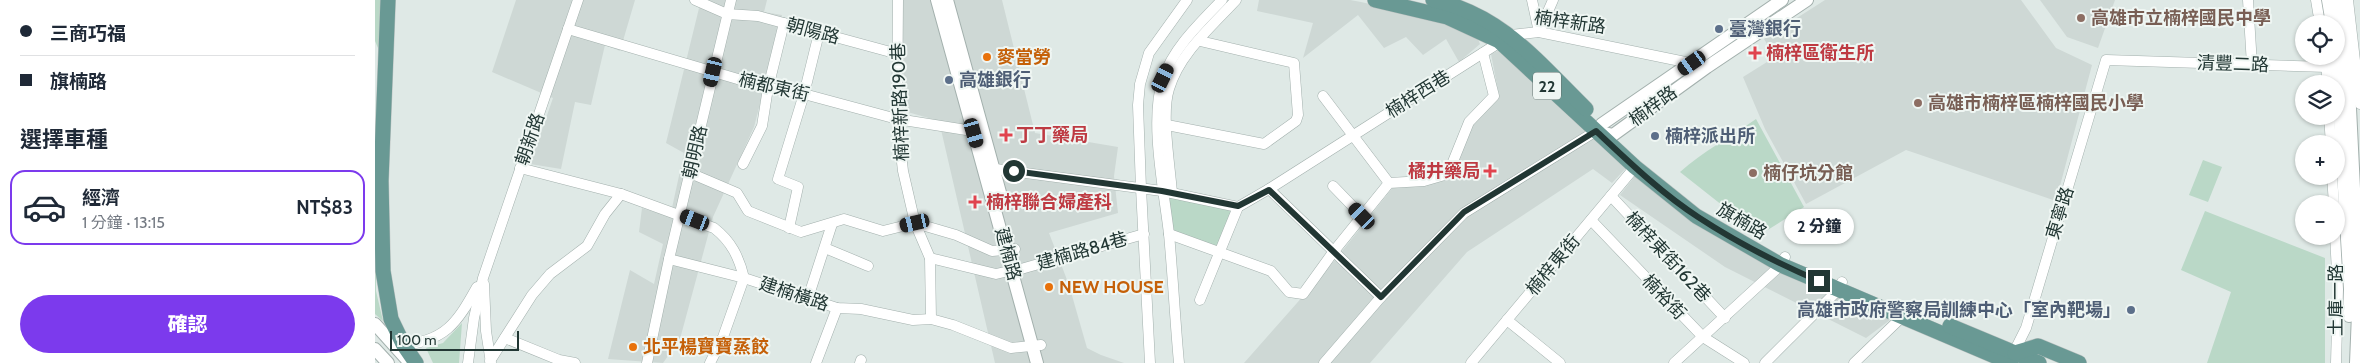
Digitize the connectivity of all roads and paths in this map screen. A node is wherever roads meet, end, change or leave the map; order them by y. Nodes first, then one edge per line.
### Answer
1 (389, 0) edge
2 (399, 0) edge
3 (578, 0) edge
4 (695, 0) edge
5 (731, 0) edge
6 (898, 0) edge
7 (937, 0) edge
8 (947, 0) edge
9 (1187, 0) edge
10 (1222, 0) edge
11 (1235, 0) edge
12 (1375, 0) edge
13 (1433, 0) edge
14 (1531, 0) edge
15 (1553, 0) edge
16 (1782, 0) edge
17 (1807, 0) edge
18 (2248, 0) edge
19 (2316, 0) edge
20 (2328, 0) edge
21 (2337, 0) edge
22 (2348, 0) edge
23 (1465, 4) edge
24 (727, 14) junction
25 (2318, 15) edge
26 (2330, 15) edge
27 (784, 23) junction
28 (568, 29) junction
29 (819, 32) junction
30 (1539, 32) junction
31 (1505, 38) junction
32 (1200, 41) junction
33 (1483, 53) junction
34 (898, 54) junction
35 (2106, 60) joint
36 (375, 63) edge
37 (1692, 63) junction
38 (2251, 65) junction
39 (1707, 67) junction
40 (2346, 68) edge
41 (713, 72) junction
42 (768, 88) junction
43 (804, 94) junction
44 (1323, 96) dead end
45 (2360, 104) edge
46 (375, 106) edge
47 (897, 119) junction
48 (1167, 125) junction
49 (1604, 130) junction
50 (979, 132) junction
51 (1353, 135) junction
52 (743, 164) dead end
53 (1635, 167) junction
54 (520, 168) junction
55 (989, 168) junction
56 (690, 173) junction
57 (1389, 183) junction
58 (1333, 186) dead end
59 (1141, 188) junction
60 (1269, 190) junction
61 (1167, 192) junction
62 (621, 194) junction
63 (1611, 196) junction
64 (383, 200) junction
65 (1238, 206) junction
66 (680, 214) junction
67 (1362, 216) junction
68 (1591, 220) junction
69 (915, 223) junction
70 (832, 224) junction
71 (789, 228) junction
72 (1144, 234) junction
73 (1169, 234) junction
74 (2338, 245) edge
75 (825, 248) junction
76 (1011, 249) junction
77 (1219, 251) junction
78 (1334, 251) junction
79 (931, 258) junction
80 (669, 259) junction
81 (1783, 261) junction
82 (868, 266) dead end
83 (1017, 269) junction
84 (483, 278) junction
85 (744, 278) junction
86 (1841, 285) junction
87 (2352, 289) edge
88 (1381, 297) junction
89 (808, 298) junction
90 (1199, 300) dead end
91 (837, 308) junction
92 (1905, 313) junction
93 (1725, 318) junction
94 (931, 319) junction
95 (1507, 320) junction
96 (377, 327) edge
97 (1703, 337) junction
98 (505, 338) junction
99 (398, 345) junction
100 (1036, 345) junction
101 (375, 349) edge
102 (2010, 360) edge
103 (491, 362) edge
104 (388, 363) edge
105 (410, 363) edge
106 (416, 363) edge
107 (468, 363) edge
108 (575, 363) edge
109 (647, 363) edge
110 (710, 363) edge
111 (816, 363) edge
112 (1037, 363) edge
113 (1045, 363) edge
114 (1150, 363) edge
115 (1179, 363) edge
116 (1324, 363) edge
117 (1471, 363) edge
118 (1560, 363) edge
119 (1674, 363) edge
120 (1744, 363) edge
121 (1765, 363) edge
122 (1853, 363) edge
123 (2039, 363) edge
124 (2079, 363) edge
125 (2336, 363) edge
126 (2348, 363) edge
127 (2357, 363) edge

1 - 64 main road
2 - 64 main road
3 - 28 street, 朝新路
4 - 24 street, 朝陽路
5 - 24 street, 朝明路
6 - 34 street, 楠梓新路190巷
7 - 50 street, 建楠路
8 - 50 street, 建楠路
9 - 59 street
10 - 61 street
11 - 32 street
12 - 31 main road, 22
13 - 23 main road, 楠梓新路 / 22
14 - 30 street
15 - 30 street
16 - 37 street, 楠梓路
17 - 39 street, 楠梓路
18 - 38 street
19 - 25 street
20 - 26 street
21 - 40 street, 土庫一路
22 - 40 street, 土庫一路
23 - 31 main road, 楠梓新路 / 22
24 - 27 street, 朝陽路
24 - 41 street, 朝明路
27 - 29 street, 朝陽路
27 - 42 street
28 - 41 street, 楠都東街
28 - 54 street, 朝新路
29 - 34 street, 朝陽路
29 - 43 street
30 - 31 street, 楠梓新路
30 - 37 street, 楠梓新路
31 - 33 street, 楠梓西巷
31 - 49 main road, 旗楠路 / 22
32 - 48 street
32 - 48 street
33 - 51 street, 楠梓西巷
33 - 57 street
34 - 47 street, 楠梓新路190巷
35 - 38 street, 清豐二路
35 - 102 street, 東寧路
36 - 46 main road
37 - 39 street, 楠梓新路
37 - 49 street, 楠梓路
38 - 40 street, 清豐二路
39 - 49 street, 楠梓路
40 - 45 street, 土庫一路
40 - 87 street, 土庫一路
41 - 42 street, 楠都東街
41 - 56 street, 朝明路
42 - 43 street, 楠都東街
42 - 52 street
43 - 47 street, 楠都東街
43 - 71 street
44 - 51 street
47 - 50 street, 楠都東街
47 - 69 street, 楠梓新路190巷
48 - 61 street
49 - 53 main road, 旗楠路 / 22
49 - 81 main road, 旗楠路 / 22
49 - 88 street, 楠梓路
50 - 55 street, 建楠路
51 - 57 street
51 - 60 street, 楠梓西巷
53 - 63 street, 楠梓東街
53 - 81 main road, 旗楠路 / 22
54 - 62 street, 建楠橫路
54 - 84 street, 朝新路
55 - 59 street
55 - 76 street, 建楠路
56 - 66 street, 朝明路
56 - 71 street
57 - 67 street
58 - 67 street
59 - 61 street
59 - 72 street
60 - 65 street, 楠梓西巷
60 - 78 street
61 - 65 street
61 - 73 street
62 - 66 street, 建楠橫路
62 - 98 street
63 - 68 street, 楠梓東街
63 - 93 street, 楠梓東街162巷
64 - 99 main road
65 - 77 street
66 - 80 street, 朝明路
66 - 85 street, 建楠橫路
67 - 78 street
68 - 95 street, 楠梓東街
68 - 97 street, 楠裕街
69 - 70 street
69 - 76 street
69 - 79 street, 楠梓新路190巷
70 - 71 street
70 - 75 street
72 - 83 street, 建楠路84巷
72 - 114 street
73 - 77 street
73 - 115 street
74 - 87 street, 土庫一路
75 - 82 street
75 - 89 street
76 - 83 street, 建楠路
77 - 78 street
77 - 90 street
78 - 88 street
79 - 83 street, 建楠路84巷
79 - 94 street, 楠梓新路190巷
80 - 85 street
80 - 109 street, 朝明路
81 - 86 main road, 旗楠路 / 22
81 - 93 street
83 - 100 street, 建楠路
84 - 99 street, 朝新路
84 - 103 street, 朝新路
84 - 107 street, 朝新路
85 - 89 street, 建楠橫路
85 - 110 street
86 - 92 main road, 旗楠路 / 22
86 - 121 street
87 - 125 street, 土庫一路
87 - 126 street, 土庫一路
87 - 127 street, 土庫一路
88 - 116 street, 楠梓路
89 - 91 street, 建楠橫路
91 - 94 street, 建楠橫路
91 - 111 street
92 - 102 main road, 旗楠路 / 22
92 - 122 street
93 - 97 street
94 - 100 street, 建楠橫路
95 - 117 street, 楠梓東街
95 - 118 street
96 - 99 street
97 - 119 street
97 - 120 street, 楠裕街
98 - 103 street
98 - 108 street
99 - 105 street
99 - 106 main road
100 - 112 street, 建楠路
100 - 113 street, 建楠路
101 - 104 street
102 - 123 main road, 旗楠路 / 22
102 - 124 main road

